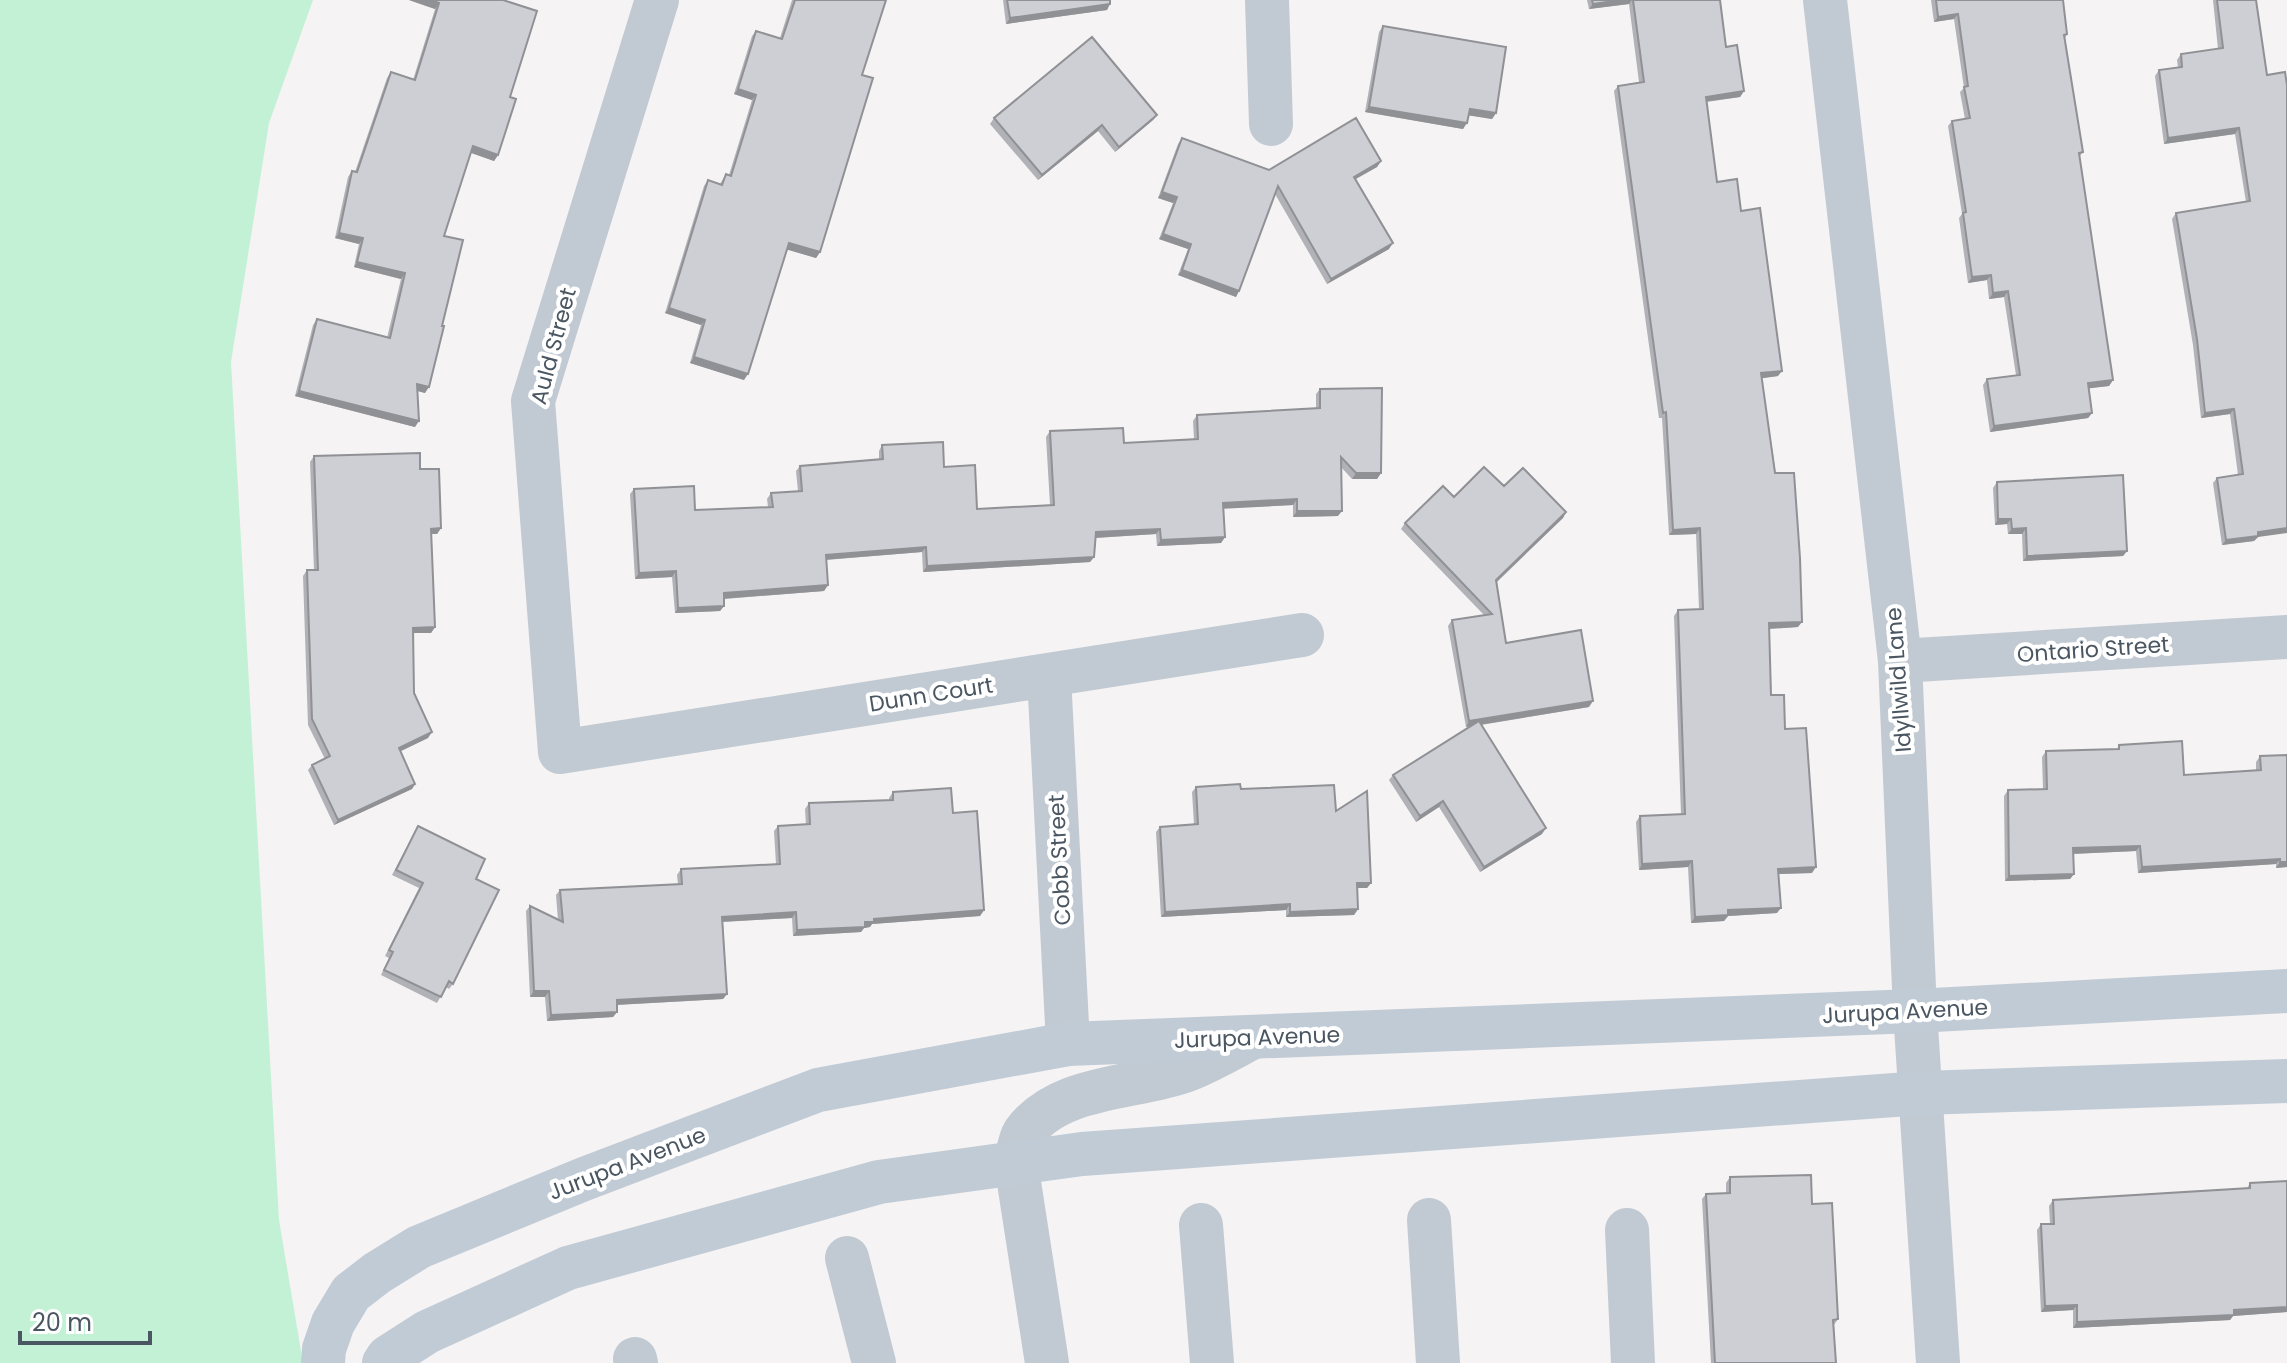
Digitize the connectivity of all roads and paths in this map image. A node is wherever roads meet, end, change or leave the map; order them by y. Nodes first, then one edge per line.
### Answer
1 (657, 0) edge
2 (1267, 0) edge
3 (1825, 0) edge
4 (1271, 124) dead end
5 (1302, 635) dead end
6 (2287, 637) edge
7 (1900, 661) junction
8 (1049, 676) junction
9 (560, 752) joint
10 (2287, 991) edge
11 (1915, 1011) junction
12 (1253, 1037) junction
13 (1068, 1044) junction
14 (2287, 1081) edge
15 (1922, 1093) junction
16 (1016, 1163) junction
17 (1429, 1220) dead end
18 (1201, 1225) dead end
19 (1627, 1230) dead end
20 (847, 1258) dead end
21 (323, 1363) edge
22 (384, 1363) edge
23 (874, 1363) edge
24 (1047, 1363) edge
25 (1212, 1363) edge
26 (1438, 1363) edge
27 (1633, 1363) edge
28 (1938, 1363) edge

1 - 9 street, Auld Street
2 - 4 street
3 - 7 street, Idyllwild Lane
5 - 8 street, Dunn Court
6 - 7 street, Ontario Street
7 - 11 street, Idyllwild Lane
8 - 9 street, Dunn Court
8 - 13 street, Cobb Street
10 - 11 main road, Jurupa Avenue
11 - 12 main road, Jurupa Avenue
11 - 15 street, Idyllwild Lane
12 - 13 main road, Jurupa Avenue
12 - 16 street
13 - 21 main road, Jurupa Avenue
14 - 15 main road
15 - 16 main road
15 - 28 street, Idyllwild Lane
16 - 22 main road
16 - 24 street
17 - 26 street
18 - 25 street
19 - 27 street
20 - 23 street

